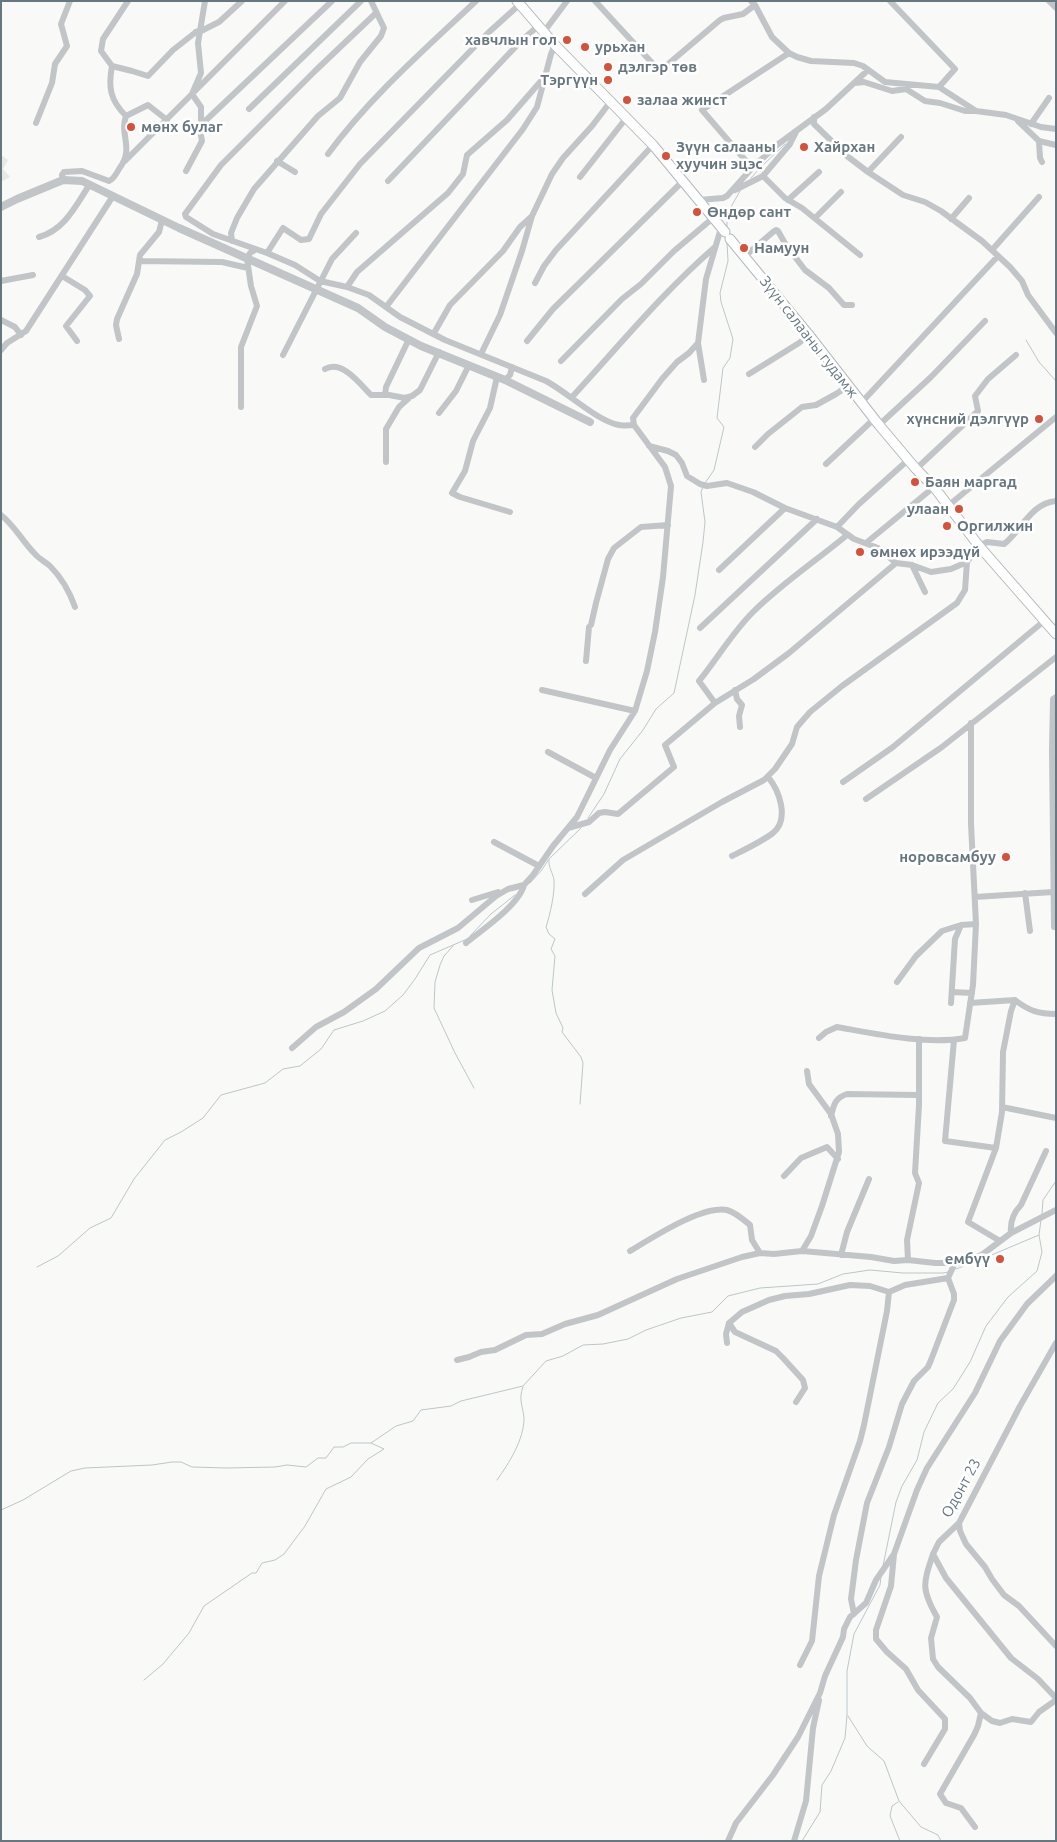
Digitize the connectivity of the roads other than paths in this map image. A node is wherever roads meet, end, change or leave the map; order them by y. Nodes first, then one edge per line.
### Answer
1 (70, 1) edge
2 (128, 1) edge
3 (205, 1) edge
4 (242, 1) edge
5 (285, 1) edge
6 (332, 1) edge
7 (361, 1) edge
8 (371, 1) edge
9 (476, 1) edge
10 (567, 1) edge
11 (595, 1) edge
12 (890, 1) edge
13 (1049, 1) edge
14 (518, 3) edge
15 (753, 3) edge
16 (1056, 8) edge
17 (376, 13) junction
18 (540, 30) junction
19 (555, 46) junction
20 (789, 53) junction
21 (112, 66) junction
22 (868, 70) junction
23 (544, 78) junction
24 (855, 83) junction
25 (939, 87) junction
26 (192, 94) junction
27 (1049, 98) dead end
28 (611, 102) junction
29 (249, 109) dead end
30 (976, 111) junction
31 (126, 116) junction
32 (627, 117) junction
33 (814, 117) junction
34 (1016, 119) junction
35 (167, 120) junction
36 (36, 123) dead end
37 (1031, 124) junction
38 (201, 126) junction
39 (1056, 128) edge
40 (796, 131) junction
41 (901, 137) dead end
42 (1039, 141) junction
43 (653, 145) junction
44 (1056, 145) edge
45 (328, 154) dead end
46 (278, 161) junction
47 (125, 162) junction
48 (1042, 162) dead end
49 (752, 168) junction
50 (186, 171) dead end
51 (295, 172) dead end
52 (819, 172) dead end
53 (868, 172) junction
54 (763, 176) junction
55 (580, 177) dead end
56 (63, 180) junction
57 (683, 180) junction
58 (388, 181) dead end
59 (90, 184) junction
60 (732, 192) junction
61 (841, 192) dead end
62 (113, 196) junction
63 (1039, 197) dead end
64 (969, 198) dead end
65 (699, 200) junction
66 (788, 200) junction
67 (1, 208) edge
68 (532, 216) junction
69 (713, 218) junction
70 (815, 218) junction
71 (951, 219) junction
72 (162, 220) junction
73 (356, 233) dead end
74 (725, 233) junction
75 (39, 237) dead end
76 (232, 241) junction
77 (716, 246) junction
78 (255, 250) junction
79 (992, 250) junction
80 (268, 253) junction
81 (860, 255) dead end
82 (745, 256) junction
83 (998, 256) junction
84 (247, 259) junction
85 (140, 261) junction
86 (248, 268) junction
87 (33, 275) dead end
88 (62, 276) junction
89 (1, 281) edge
90 (320, 281) junction
91 (535, 284) dead end
92 (347, 288) junction
93 (317, 290) junction
94 (852, 306) dead end
95 (386, 307) junction
96 (1, 320) edge
97 (985, 321) dead end
98 (434, 333) junction
99 (1056, 333) edge
100 (21, 335) junction
101 (809, 335) junction
102 (119, 339) dead end
103 (409, 339) junction
104 (78, 341) dead end
105 (527, 342) dead end
106 (698, 343) junction
107 (1, 350) edge
108 (439, 352) junction
109 (481, 354) junction
110 (283, 355) dead end
111 (1016, 355) dead end
112 (561, 362) dead end
113 (469, 365) junction
114 (512, 367) junction
115 (325, 369) dead end
116 (749, 374) dead end
117 (497, 377) junction
118 (506, 380) junction
119 (704, 380) dead end
120 (848, 386) junction
121 (385, 395) junction
122 (410, 397) junction
123 (572, 397) junction
124 (862, 403) junction
125 (241, 408) dead end
126 (439, 413) dead end
127 (1056, 417) edge
128 (590, 422) dead end
129 (877, 422) junction
130 (634, 425) junction
131 (649, 446) junction
132 (755, 447) dead end
133 (908, 460) junction
134 (386, 462) dead end
135 (826, 464) dead end
136 (916, 469) junction
137 (934, 487) junction
138 (1056, 501) edge
139 (949, 505) junction
140 (785, 508) junction
141 (510, 512) dead end
142 (1, 515) edge
143 (817, 519) junction
144 (668, 525) junction
145 (837, 527) junction
146 (848, 535) junction
147 (866, 543) junction
148 (979, 546) junction
149 (967, 562) junction
150 (896, 564) junction
151 (912, 565) junction
152 (719, 570) dead end
153 (925, 592) dead end
154 (75, 607) dead end
155 (1044, 621) junction
156 (700, 628) dead end
157 (1056, 634) edge
158 (1056, 657) edge
159 (586, 661) dead end
160 (542, 690) dead end
161 (735, 690) junction
162 (1056, 696) edge
163 (715, 703) junction
164 (635, 711) junction
165 (972, 723) junction
166 (740, 728) dead end
167 (548, 752) dead end
168 (768, 777) junction
169 (596, 778) junction
170 (843, 782) dead end
171 (866, 800) dead end
172 (568, 828) junction
173 (494, 842) dead end
174 (732, 856) dead end
175 (539, 866) junction
176 (524, 885) junction
177 (508, 889) junction
178 (1053, 892) junction
179 (1025, 893) junction
180 (585, 894) dead end
181 (975, 897) junction
182 (472, 900) dead end
183 (976, 924) junction
184 (961, 925) junction
185 (1054, 927) dead end
186 (1030, 931) dead end
187 (466, 943) dead end
188 (896, 982) dead end
189 (952, 992) junction
190 (972, 993) junction
191 (1016, 1000) junction
192 (970, 1003) junction
193 (951, 1004) dead end
194 (1056, 1014) edge
195 (819, 1038) dead end
196 (919, 1039) junction
197 (954, 1040) junction
198 (292, 1048) dead end
199 (807, 1071) dead end
200 (919, 1096) junction
201 (1002, 1107) junction
202 (831, 1116) junction
203 (1056, 1118) edge
204 (996, 1148) junction
205 (1046, 1151) dead end
206 (838, 1159) junction
207 (784, 1176) dead end
208 (869, 1179) dead end
209 (1056, 1210) edge
210 (1011, 1233) junction
211 (1000, 1241) junction
212 (630, 1251) dead end
213 (802, 1251) junction
214 (760, 1253) junction
215 (840, 1255) junction
216 (908, 1260) junction
217 (955, 1263) junction
218 (1056, 1276) edge
219 (948, 1278) junction
220 (889, 1292) junction
221 (729, 1324) junction
222 (727, 1343) dead end
223 (1056, 1343) edge
224 (456, 1360) dead end
225 (796, 1402) dead end
226 (959, 1523) junction
227 (894, 1554) junction
228 (933, 1554) junction
229 (854, 1614) junction
230 (1056, 1646) edge
231 (800, 1665) dead end
232 (820, 1693) junction
233 (1056, 1699) edge
234 (981, 1713) junction
235 (924, 1764) dead end
236 (975, 1827) dead end
237 (728, 1841) edge
238 (794, 1841) edge

1 - 36 street
2 - 21 street
3 - 26 street
4 - 21 street
5 - 26 street
6 - 38 street
7 - 29 street
8 - 17 street
9 - 45 street
10 - 18 street
11 - 15 street
12 - 25 street
13 - 16 street
14 - 18 main road, Зүүн салааны гудамж
14 - 80 street
15 - 20 street
17 - 46 street
17 - 76 street
18 - 19 main road, Зүүн салааны гудамж
18 - 58 street
19 - 23 street
19 - 28 main road, Зүүн салааны гудамж
20 - 22 street
20 - 49 street
21 - 31 street
22 - 24 street
22 - 25 street
23 - 92 street
23 - 95 street
24 - 30 street
24 - 33 street
25 - 30 street
26 - 35 street
26 - 38 street
27 - 37 street
28 - 32 main road, Зүүн салааны гудамж
28 - 68 street
30 - 34 street
31 - 35 street
31 - 47 street
32 - 43 main road, Зүүн салааны гудамж
32 - 55 street
33 - 40 street
33 - 53 street
34 - 37 street
34 - 42 street
35 - 47 street
37 - 39 street
38 - 50 street
40 - 49 street
40 - 54 street
41 - 53 street
42 - 44 street
42 - 48 street
43 - 57 main road, Зүүн салааны гудамж
43 - 91 street
46 - 51 street
46 - 76 street
47 - 56 street
49 - 60 street
52 - 66 street
53 - 71 street
54 - 60 street
54 - 66 street
56 - 59 street
56 - 67 street
57 - 65 main road, Зүүн салааны гудамж
57 - 105 street
59 - 62 street
59 - 75 street
60 - 65 street
61 - 70 street
62 - 72 street
62 - 88 street
63 - 79 street
64 - 71 street
65 - 69 main road, Зүүн салааны гудамж
66 - 70 street
68 - 98 street
68 - 109 street
69 - 74 main road, Зүүн салааны гудамж
69 - 112 street
70 - 81 street
71 - 79 street
72 - 84 street
72 - 85 street
73 - 90 street
74 - 77 street
74 - 82 main road, Зүүн салааны гудамж
76 - 78 street
77 - 106 street
77 - 123 street
78 - 80 street
78 - 84 street
79 - 83 street
80 - 90 street
82 - 94 street
82 - 101 main road, Зүүн салааны гудамж
83 - 99 street
83 - 124 street
84 - 86 street
84 - 93 street
85 - 86 street
85 - 102 street
86 - 125 street
87 - 89 street
88 - 100 street
88 - 104 street
90 - 92 street
90 - 93 street
92 - 95 street
93 - 103 street
93 - 110 street
95 - 98 street
96 - 100 street
97 - 129 street
98 - 109 street
100 - 107 street
101 - 116 street
101 - 120 main road, Зүүн салааны гудамж
103 - 108 street
103 - 121 street
106 - 119 street
106 - 130 street
108 - 113 street
108 - 122 street
109 - 114 street
111 - 136 street
113 - 117 street
113 - 126 street
114 - 118 street
114 - 123 street
115 - 121 street
117 - 118 street
117 - 141 street
118 - 128 street
120 - 124 main road, Зүүн салааны гудамж
120 - 132 street
121 - 122 street
122 - 134 street
123 - 130 street
124 - 129 main road, Зүүн салааны гудамж
127 - 139 street
129 - 133 main road, Зүүн салааны гудамж
129 - 135 street
130 - 131 street
131 - 140 street
131 - 144 street
133 - 136 main road, Зүүн салааны гудамж
133 - 145 street
136 - 137 main road, Зүүн салааны гудамж
137 - 139 main road, Зүүн салааны гудамж
137 - 147 street
138 - 148 street
139 - 148 main road, Зүүн салааны гудамж
140 - 143 street
140 - 152 street
142 - 154 street
143 - 145 street
143 - 156 street
144 - 159 street
144 - 164 street
145 - 146 street
146 - 147 street
146 - 163 street
147 - 150 street
148 - 149 street
148 - 155 main road, Зүүн салааны гудамж
149 - 151 street
149 - 168 street
150 - 151 street
150 - 161 street
151 - 153 street
155 - 157 main road, Зүүн салааны гудамж
155 - 170 street
158 - 165 street
160 - 164 street
161 - 163 street
161 - 166 street
162 - 178 street
163 - 172 street
164 - 169 street
165 - 171 street
165 - 181 street
167 - 169 street
168 - 174 street
168 - 180 street
169 - 172 street
172 - 175 street
173 - 175 street
175 - 176 street
176 - 177 street
176 - 187 street
177 - 182 street
177 - 198 street
178 - 179 street
178 - 185 street
179 - 181 street
179 - 186 street
181 - 183 street
183 - 184 street
183 - 190 street
184 - 188 street
184 - 189 street
189 - 190 street
189 - 193 street
190 - 192 street
191 - 192 street
191 - 194 street
191 - 201 street
192 - 197 street
195 - 196 street
196 - 197 street
196 - 200 street
197 - 204 street
199 - 202 street
200 - 202 street
200 - 216 street
201 - 203 street
201 - 204 street
202 - 206 street
204 - 211 street
205 - 210 street
206 - 207 street
206 - 213 street
208 - 215 street
209 - 210 street
210 - 211 street
211 - 217 street
212 - 214 street
213 - 214 street
213 - 215 street
214 - 224 street
215 - 216 street
216 - 217 street
217 - 219 street
218 - 227 street
219 - 220 street
219 - 229 street
220 - 221 street
220 - 231 street
221 - 222 street
221 - 225 street
223 - 226 street, Одонт 23
226 - 228 street, Одонт 23
226 - 230 street
227 - 229 street
227 - 235 street
228 - 233 street
228 - 234 street, Одонт 23
229 - 232 street
232 - 237 street
232 - 238 street
233 - 234 street
234 - 236 street

